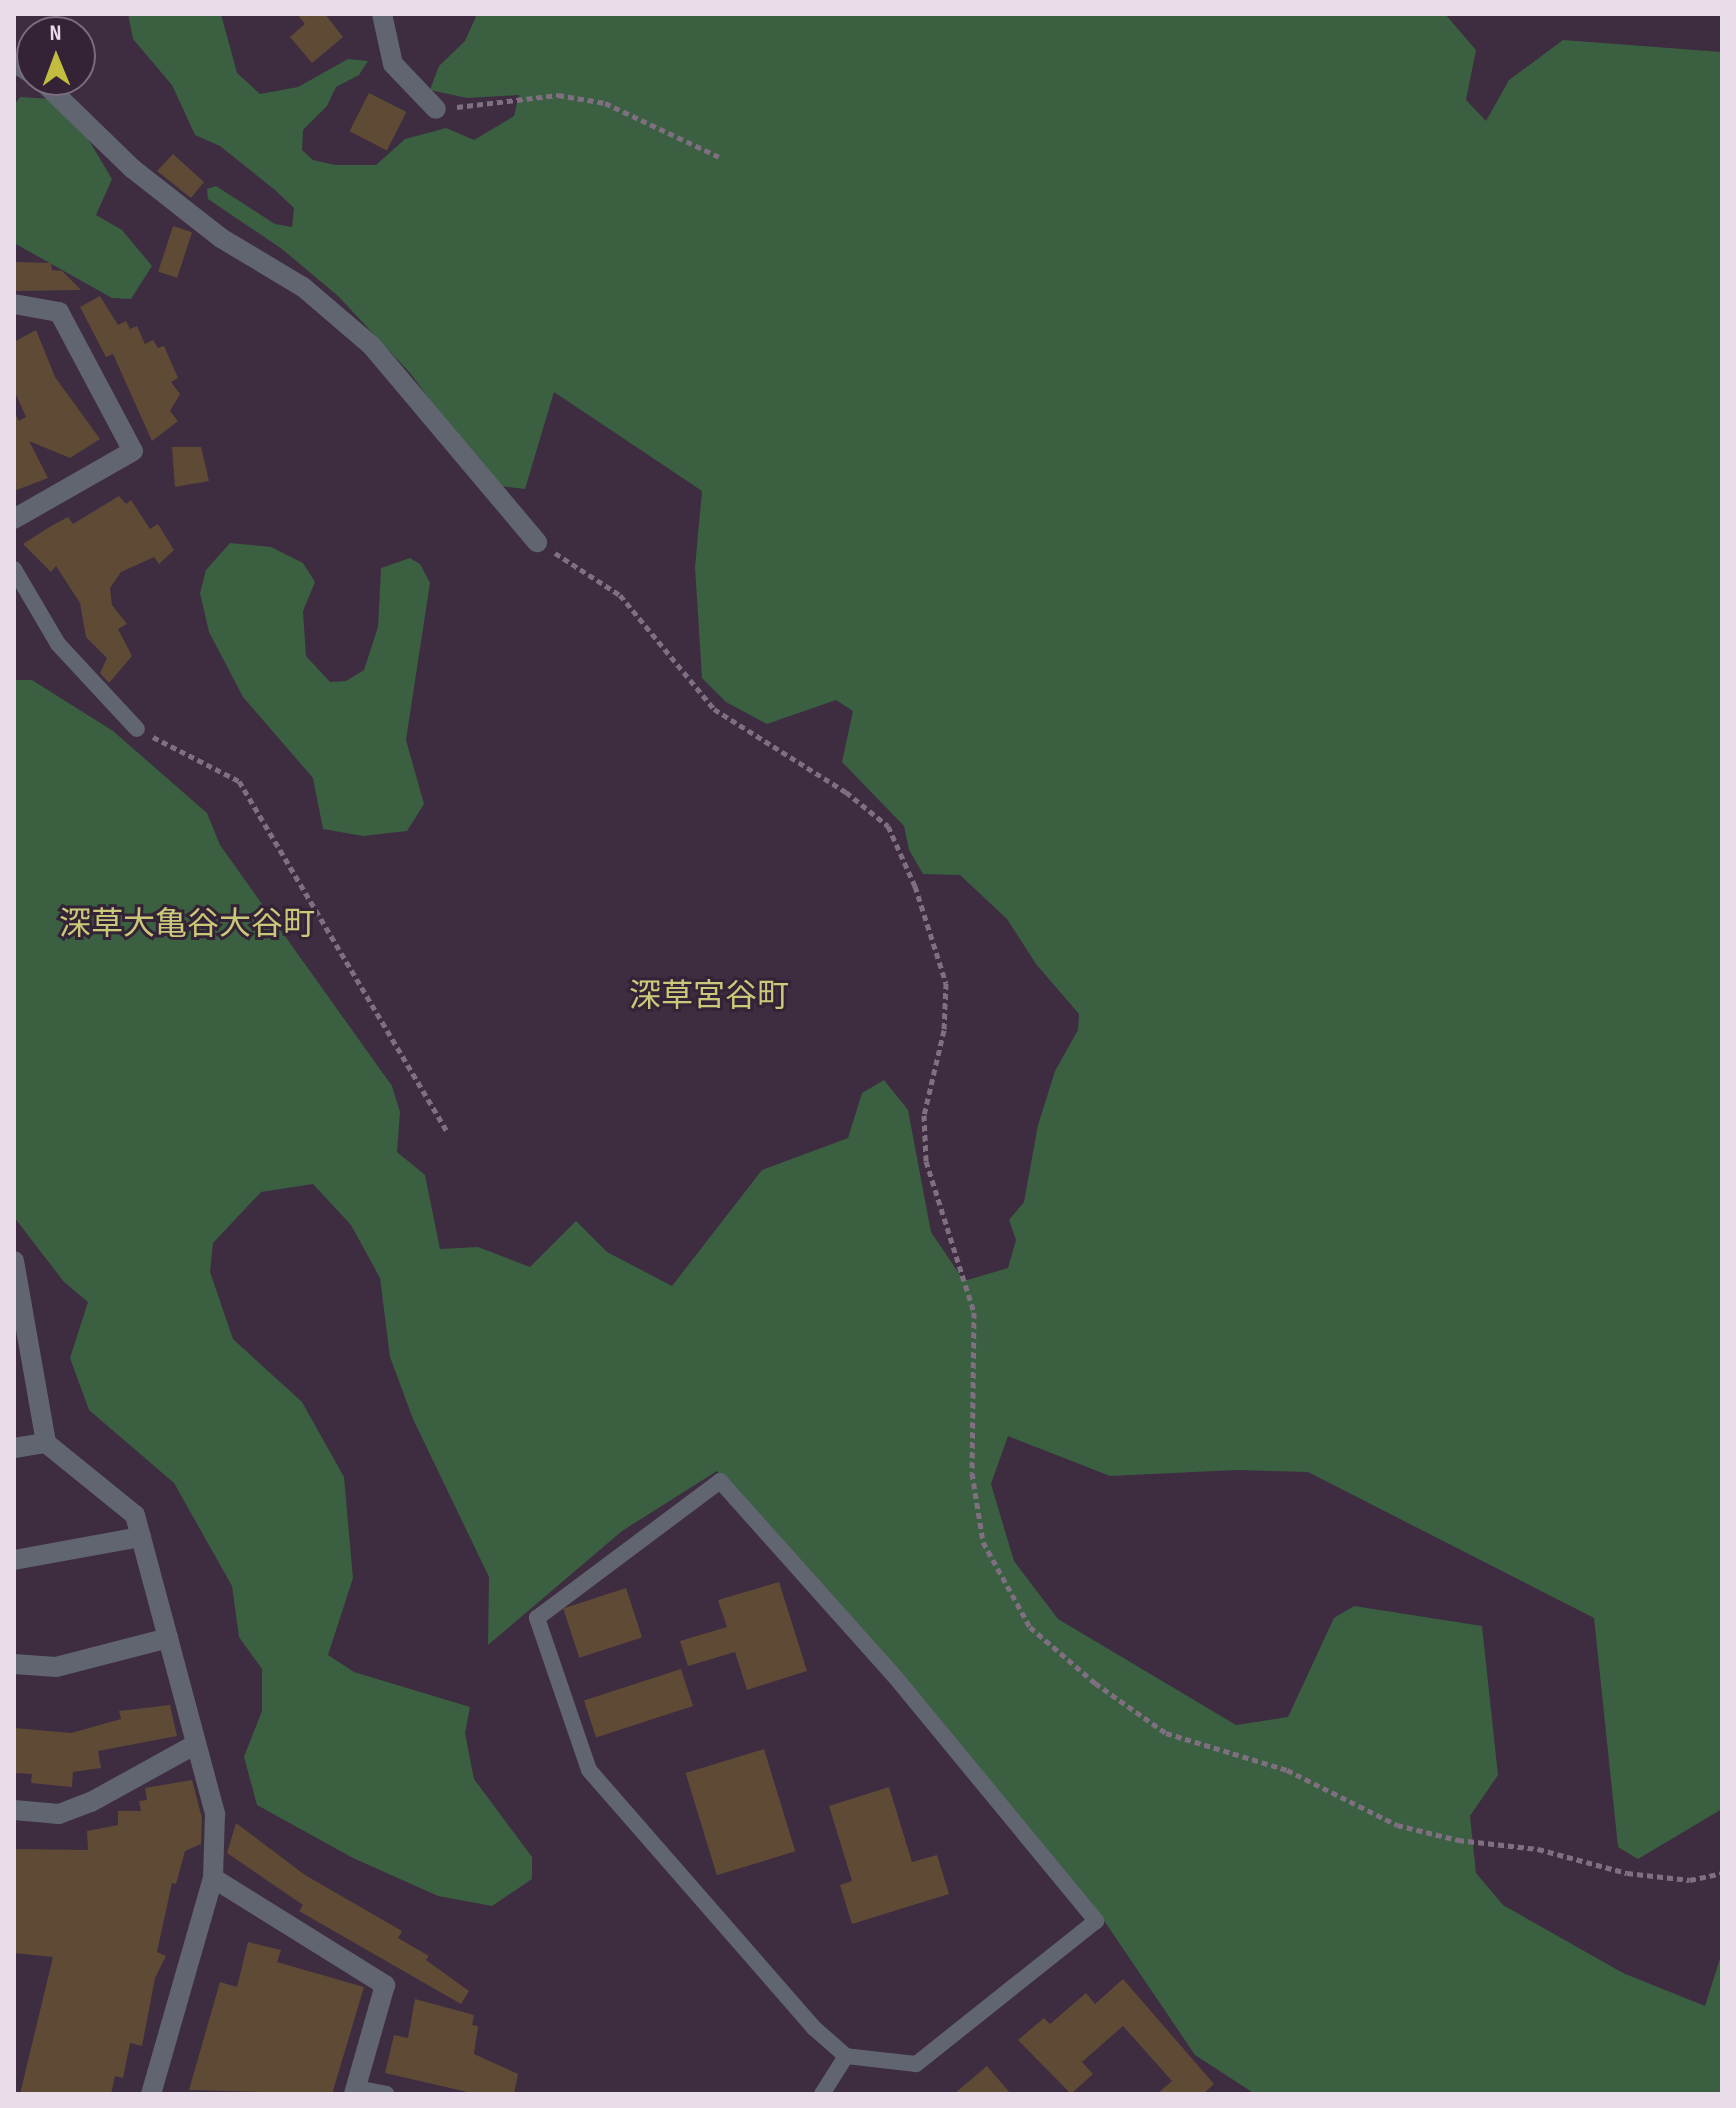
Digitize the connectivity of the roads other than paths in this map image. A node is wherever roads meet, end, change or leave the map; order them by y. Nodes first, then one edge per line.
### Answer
1 (382, 14) edge
2 (58, 96) edge
3 (436, 109) road end
4 (14, 304) edge
5 (14, 519) edge
6 (537, 542) road end
7 (14, 569) edge
8 (137, 729) road end
9 (14, 1261) edge
10 (21, 1340) edge
11 (46, 1443) junction
12 (14, 1448) edge
13 (141, 1537) junction
14 (14, 1560) edge
15 (168, 1638) junction
16 (14, 1664) edge
17 (196, 1744) junction
18 (14, 1810) edge
19 (213, 1878) junction
20 (846, 2056) junction
21 (355, 2091) edge
22 (151, 2094) edge
23 (386, 2094) edge
24 (822, 2094) edge

1 - 3 street
2 - 6 street
4 - 5 street
7 - 8 lane
9 - 10 street
10 - 11 street
11 - 12 street
11 - 13 street
13 - 14 street
13 - 15 street
15 - 16 street
15 - 17 street
17 - 18 street
17 - 19 street
19 - 21 street
19 - 22 street
20 - 20 lane
20 - 24 lane
21 - 23 lane

